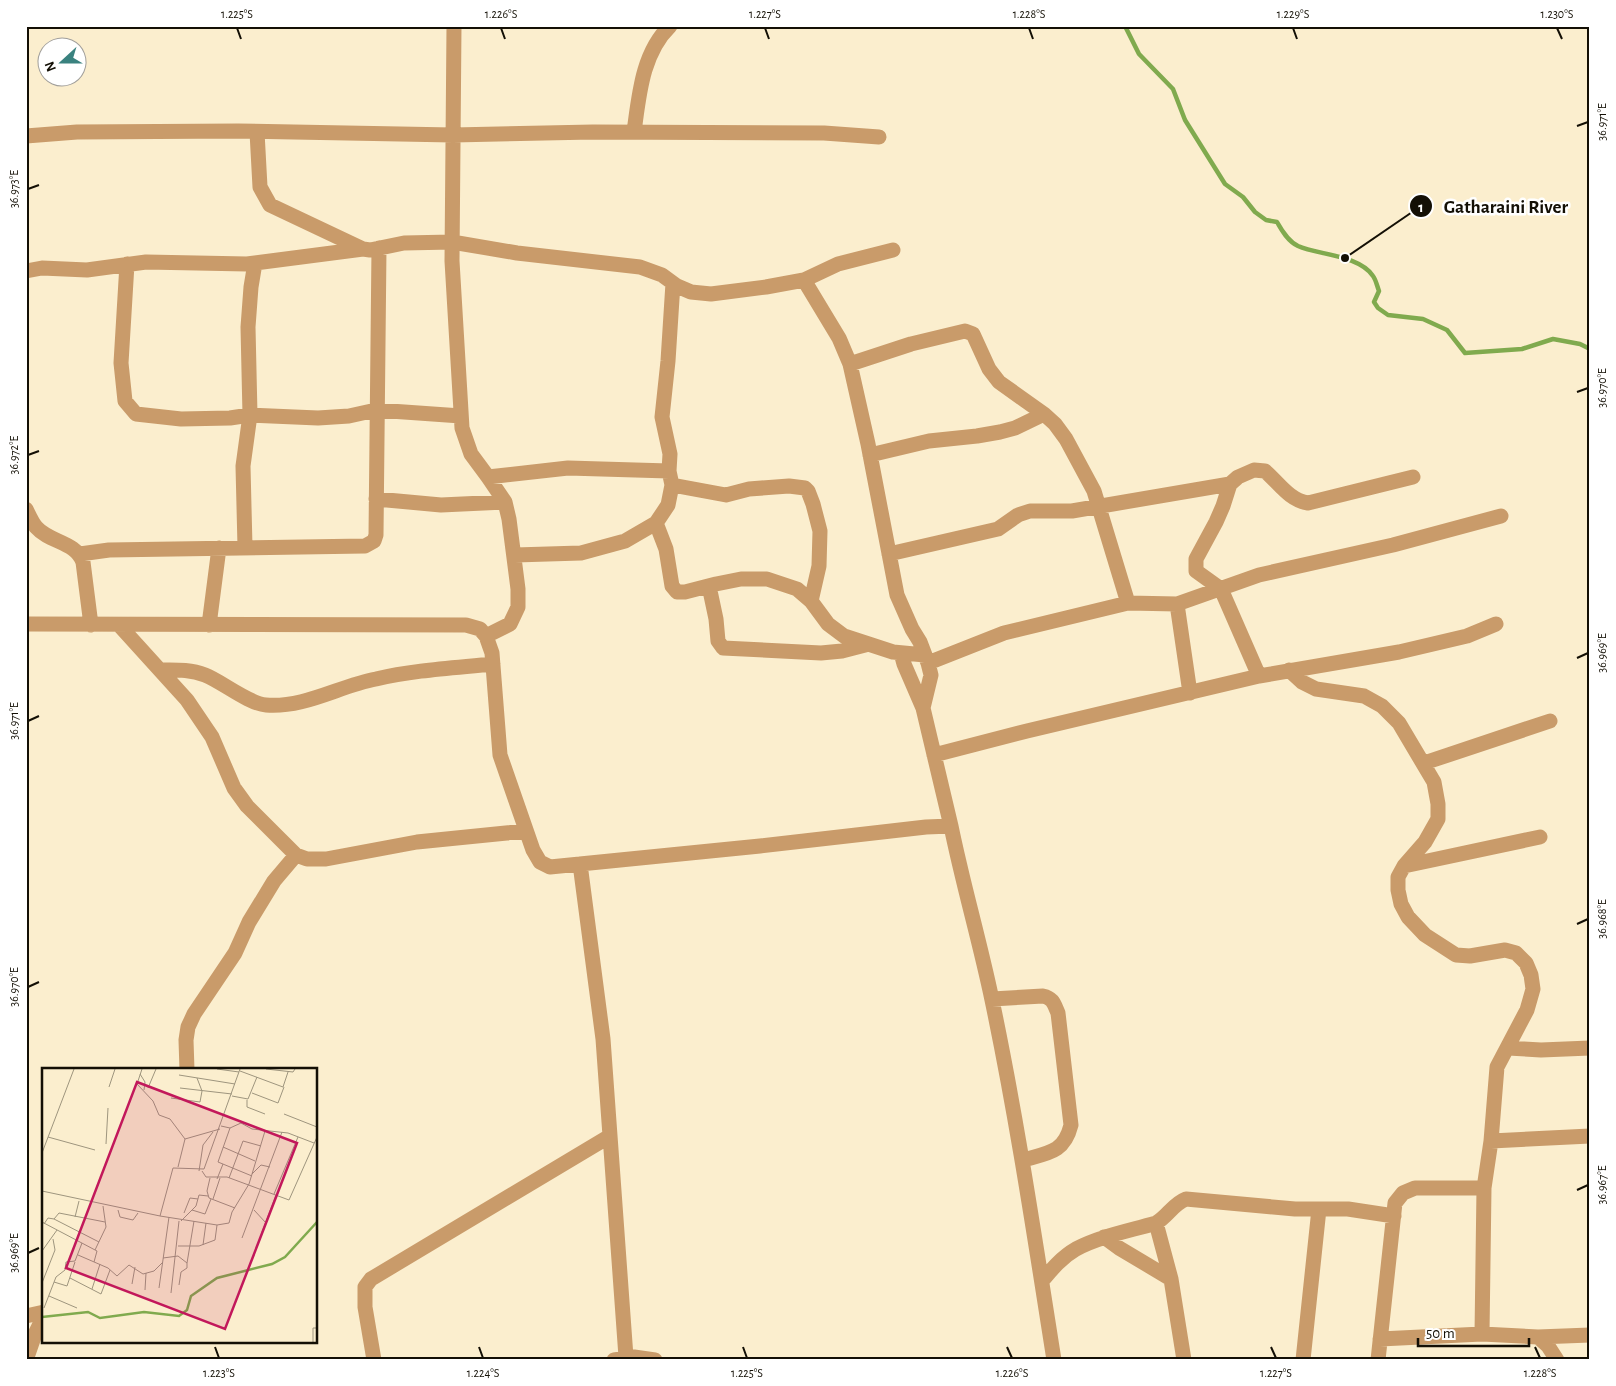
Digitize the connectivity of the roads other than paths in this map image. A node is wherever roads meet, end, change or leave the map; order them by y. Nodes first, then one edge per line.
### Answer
1 (454, 26) edge
2 (670, 26) edge
3 (258, 132) junction
4 (634, 132) junction
5 (453, 135) junction
6 (26, 136) edge
7 (879, 136) dead end
8 (452, 242) junction
9 (378, 248) junction
10 (363, 249) junction
11 (894, 250) dead end
12 (255, 263) junction
13 (127, 264) junction
14 (26, 271) edge
15 (804, 280) junction
16 (673, 283) junction
17 (850, 364) junction
18 (376, 410) junction
19 (1044, 414) junction
20 (250, 415) junction
21 (461, 416) junction
22 (870, 455) junction
23 (488, 476) junction
24 (1413, 477) dead end
25 (671, 478) junction
26 (1230, 484) junction
27 (376, 499) junction
28 (505, 502) junction
29 (1099, 506) junction
30 (26, 509) edge
31 (1501, 516) dead end
32 (656, 523) junction
33 (245, 547) junction
34 (219, 548) junction
35 (80, 554) junction
36 (889, 554) junction
37 (515, 555) junction
38 (709, 586) junction
39 (1221, 589) junction
40 (811, 601) junction
41 (1128, 603) junction
42 (1177, 604) junction
43 (26, 624) edge
44 (1496, 624) dead end
45 (91, 625) junction
46 (119, 625) junction
47 (209, 625) junction
48 (832, 628) junction
49 (486, 636) junction
50 (870, 644) junction
51 (821, 653) junction
52 (901, 653) junction
53 (927, 659) junction
54 (493, 664) junction
55 (160, 670) junction
56 (1288, 670) junction
57 (1259, 676) junction
58 (1190, 693) junction
59 (923, 708) junction
60 (1550, 721) dead end
61 (934, 755) junction
62 (1424, 763) junction
63 (951, 826) junction
64 (526, 831) junction
65 (1540, 838) dead end
66 (296, 855) junction
67 (580, 864) junction
68 (1404, 866) junction
69 (992, 999) junction
70 (1508, 1048) junction
71 (1590, 1048) edge
72 (187, 1068) edge
73 (610, 1136) junction
74 (1590, 1136) edge
75 (1491, 1141) junction
76 (1023, 1160) junction
77 (1484, 1188) junction
78 (1319, 1209) junction
79 (1394, 1216) junction
80 (1156, 1223) junction
81 (1104, 1237) junction
82 (1171, 1279) junction
83 (1042, 1281) junction
84 (42, 1314) edge
85 (26, 1316) edge
86 (42, 1318) edge
87 (1482, 1334) junction
88 (1590, 1335) edge
89 (1538, 1337) junction
90 (1380, 1338) junction
91 (620, 1358) edge
92 (26, 1360) edge
93 (374, 1360) edge
94 (655, 1360) edge
95 (1054, 1360) edge
96 (1184, 1360) edge
97 (1303, 1360) edge
98 (1378, 1360) edge
99 (1557, 1360) edge

1 - 5 street
2 - 4 street
3 - 5 street
3 - 6 street
3 - 10 street
4 - 5 street
4 - 7 street
5 - 8 street
8 - 9 street
8 - 16 street
8 - 21 street
9 - 10 street
9 - 18 street
10 - 12 street
11 - 15 street
12 - 13 street
12 - 20 street
13 - 14 street
13 - 20 street
15 - 16 street
15 - 17 street
16 - 25 street
17 - 19 street
17 - 22 street
18 - 20 street
18 - 21 street
18 - 27 street
19 - 22 street
19 - 29 street
20 - 33 street
21 - 23 street
22 - 36 street
23 - 25 street
23 - 28 street
24 - 26 street
25 - 32 street
25 - 40 street
26 - 29 street
26 - 39 street
27 - 28 street
27 - 33 street
28 - 37 street
29 - 36 street
29 - 41 street
30 - 35 street
31 - 39 street
32 - 37 street
32 - 38 street
33 - 34 street
34 - 35 street
34 - 47 street
35 - 45 street
36 - 53 street
37 - 49 street
38 - 40 street
38 - 51 street
39 - 42 street
39 - 57 street
40 - 48 street
41 - 42 street
41 - 53 street
42 - 58 street
43 - 45 street
44 - 56 street
45 - 46 street
46 - 47 street
46 - 55 street
47 - 49 street
48 - 50 street
48 - 51 street
49 - 54 street
50 - 51 street
50 - 52 street
52 - 53 street
52 - 59 street
53 - 59 street
54 - 55 street
54 - 64 street
55 - 66 street
56 - 57 street
56 - 62 street
57 - 58 street
58 - 61 street
59 - 61 street
60 - 62 street
61 - 63 street
62 - 68 street
63 - 67 street
63 - 69 street
64 - 66 street
64 - 67 street
65 - 68 street
66 - 72 street
67 - 73 street
68 - 70 street
69 - 76 street
69 - 76 street
70 - 71 street
70 - 75 street
73 - 91 street
73 - 93 street
74 - 75 street
75 - 77 street
76 - 83 street
77 - 79 street
77 - 87 street
78 - 79 street
78 - 80 street
78 - 97 street
79 - 90 street
80 - 81 street
80 - 82 street
81 - 82 street
81 - 83 street
82 - 96 street
83 - 95 street
84 - 85 street
86 - 92 street
87 - 89 street
87 - 90 street
88 - 89 street
89 - 99 street
90 - 98 street
91 - 94 street

